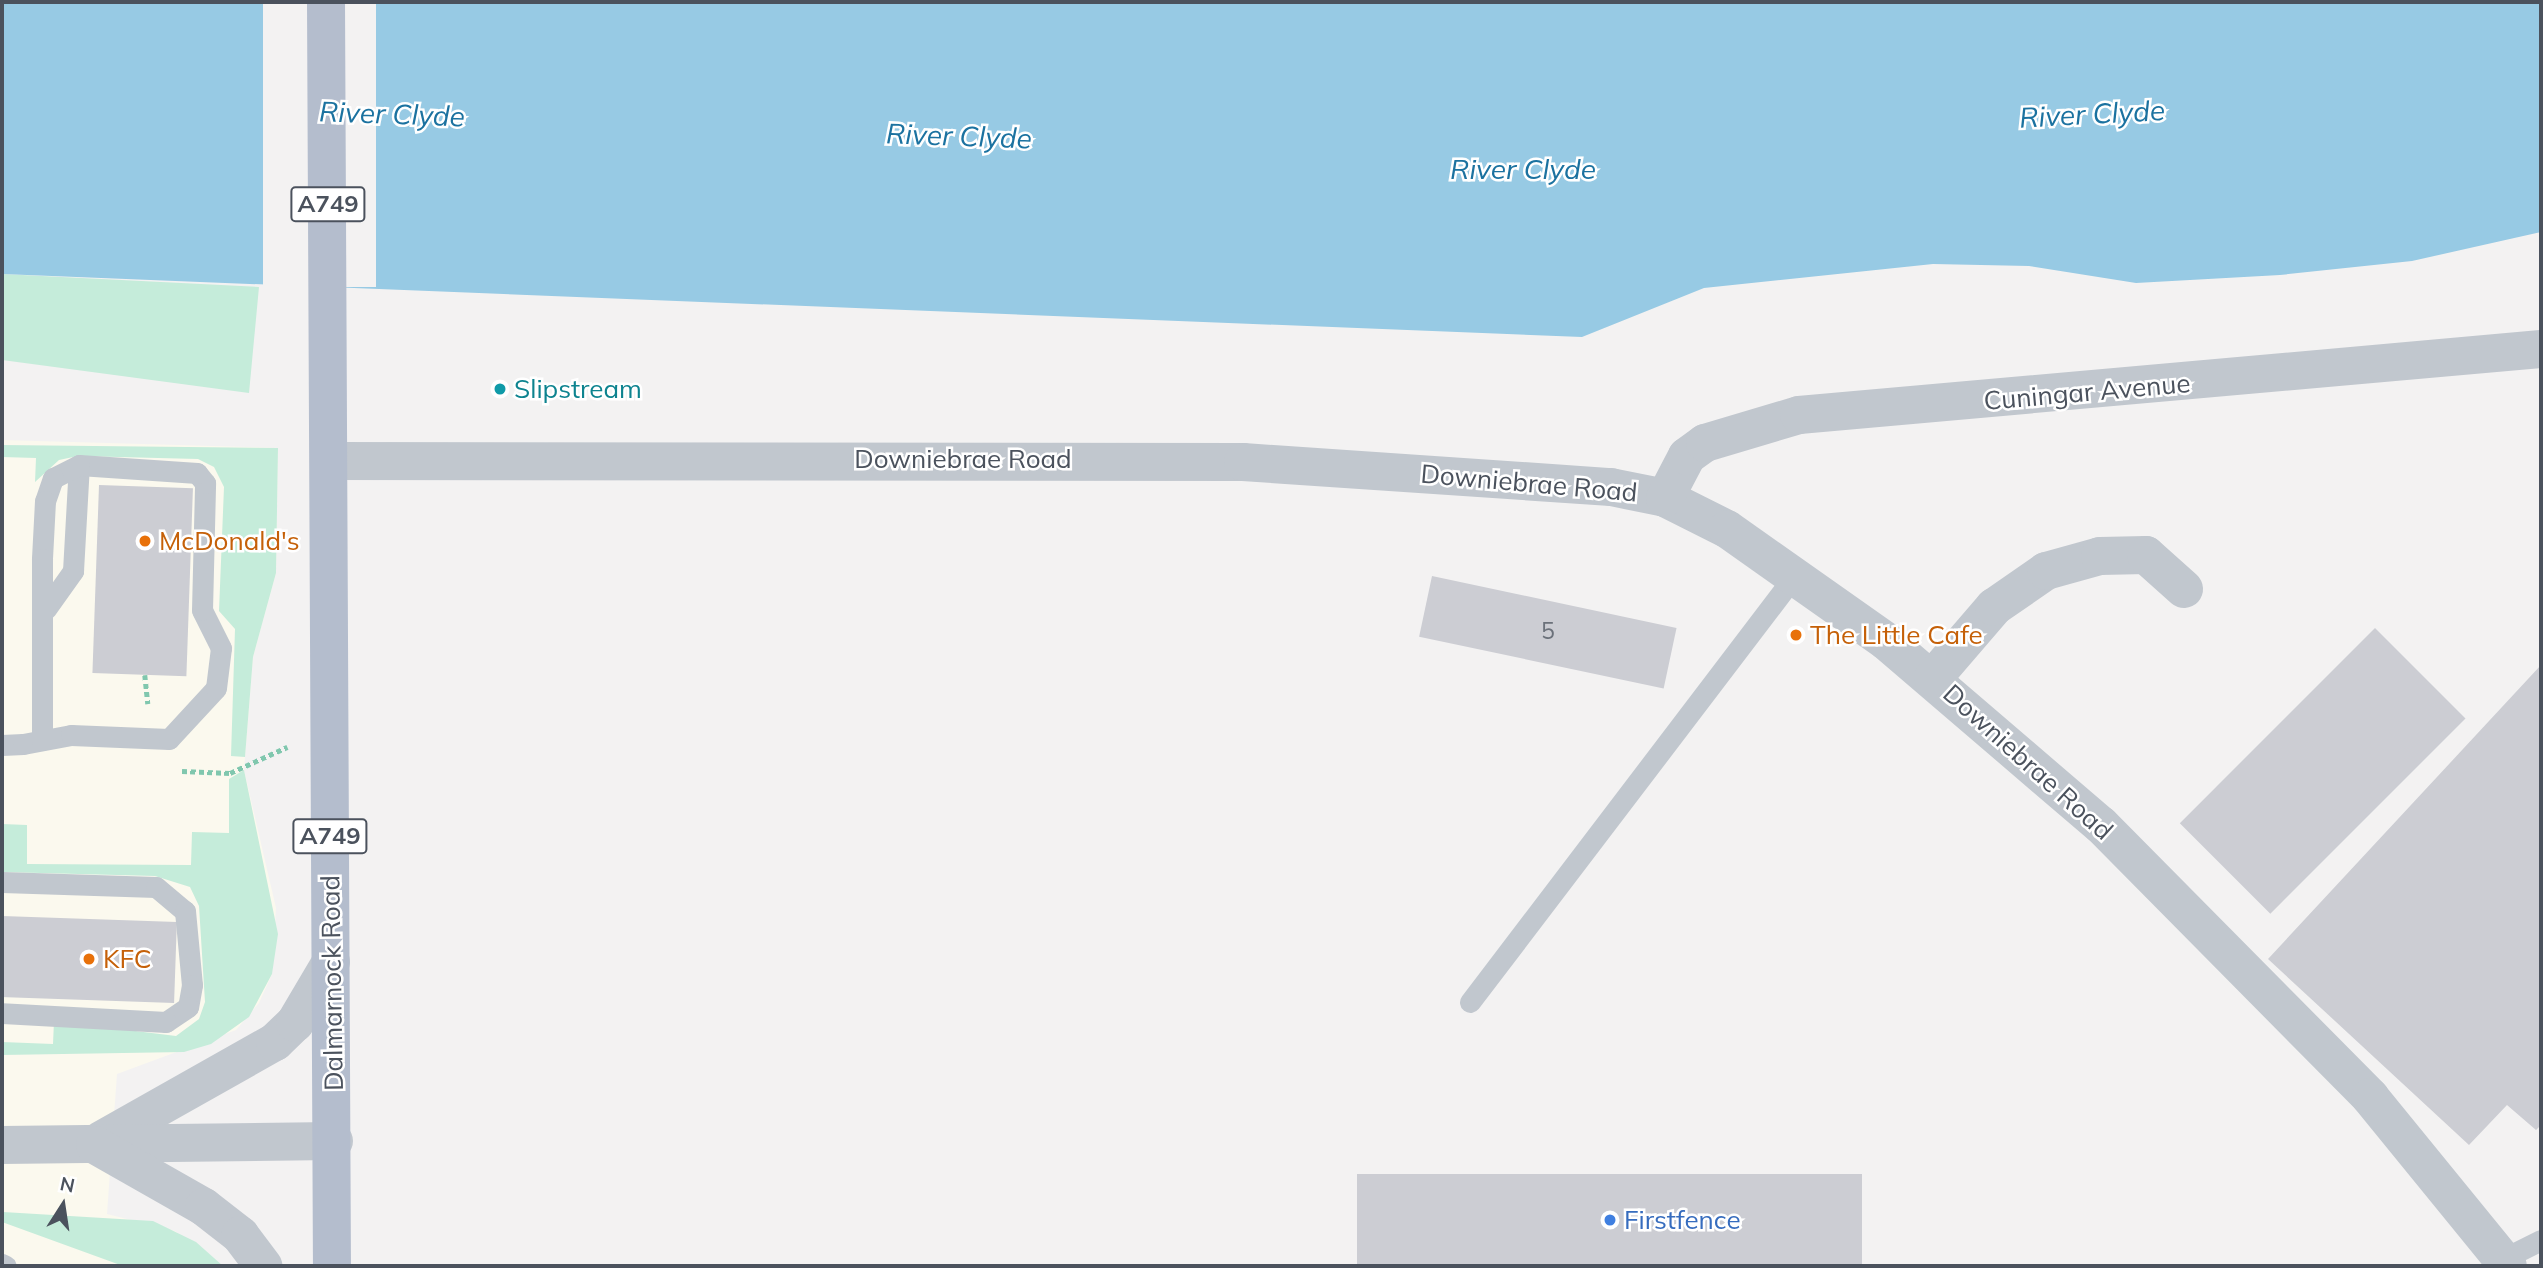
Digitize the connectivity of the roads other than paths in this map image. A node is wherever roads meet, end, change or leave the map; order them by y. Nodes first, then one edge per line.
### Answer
1 (326, 2) edge
2 (2541, 349) edge
3 (329, 461) junction
4 (79, 465) junction
5 (1665, 498) junction
6 (1795, 575) junction
7 (2184, 589) dead end
8 (46, 609) junction
9 (1933, 678) junction
10 (42, 740) junction
11 (2, 746) edge
12 (2, 882) edge
13 (331, 962) junction
14 (1470, 1002) dead end
15 (2, 1013) edge
16 (334, 1141) junction
17 (93, 1144) junction
18 (2, 1145) edge
19 (2541, 1240) edge
20 (2502, 1264) edge
21 (263, 1266) edge
22 (332, 1266) edge

1 - 3 main road, Dalmarnock Road / A749
2 - 5 street, Cuningar Avenue
3 - 5 street, Downiebrae Road
3 - 13 main road, Dalmarnock Road / A749
4 - 8 lane
4 - 8 lane
4 - 10 lane
5 - 6 street, Downiebrae Road
6 - 9 street, Downiebrae Road
6 - 14 lane
7 - 9 street
8 - 10 lane
9 - 20 street, Downiebrae Road
10 - 11 lane
12 - 15 lane
13 - 16 main road, Dalmarnock Road / A749
13 - 17 street
16 - 17 street
16 - 22 main road, Dalmarnock Road / A749
17 - 18 street
17 - 21 street
19 - 20 lane

